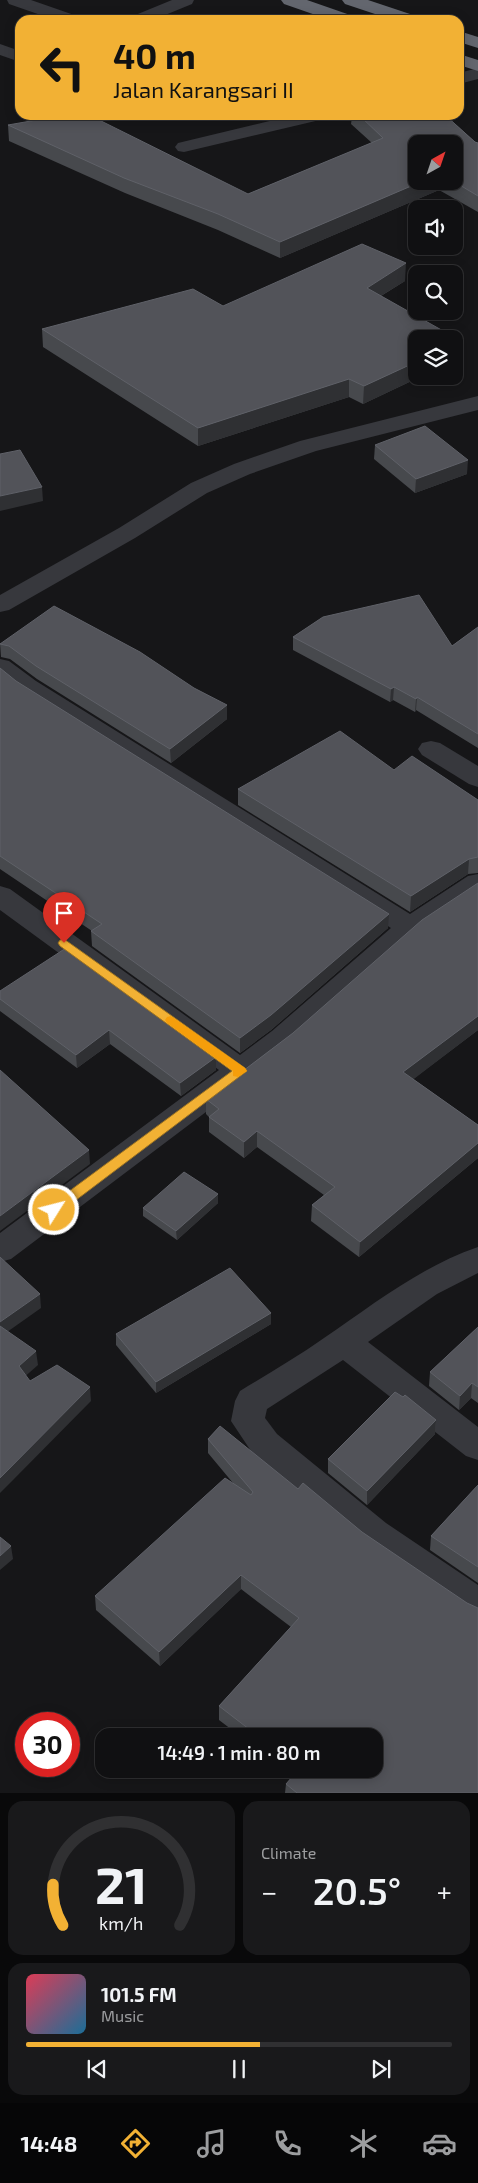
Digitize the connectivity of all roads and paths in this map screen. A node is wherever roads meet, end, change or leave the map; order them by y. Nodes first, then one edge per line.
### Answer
1 (15, 0) edge
2 (186, 0) edge
3 (290, 0) edge
4 (351, 0) edge
5 (57, 15) edge
6 (150, 15) edge
7 (333, 15) edge
8 (395, 15) edge
9 (464, 38) edge
10 (478, 43) edge
11 (0, 49) edge
12 (15, 56) edge
13 (15, 60) edge
14 (464, 61) edge
15 (0, 65) edge
16 (478, 66) edge
17 (478, 73) edge
18 (464, 77) edge
19 (297, 120) edge
20 (184, 147) dead end
21 (478, 403) edge
22 (0, 605) edge
23 (0, 667) edge
24 (432, 749) dead end
25 (478, 778) edge
26 (478, 883) edge
27 (0, 896) edge
28 (410, 927) junction
29 (241, 1071) junction
30 (2, 1244) edge
31 (478, 1260) edge
32 (344, 1342) junction
33 (478, 1446) edge
34 (478, 1605) edge

1 - 5 lane
2 - 6 lane
3 - 7 highway
4 - 8 highway
9 - 10 highway
11 - 12 lane
13 - 15 lane
14 - 16 highway
17 - 18 lane
19 - 20 lane
21 - 22 street
23 - 28 street
24 - 25 street
26 - 28 street
27 - 29 street
28 - 29 street
29 - 30 street
31 - 32 street
32 - 33 street
32 - 34 street

